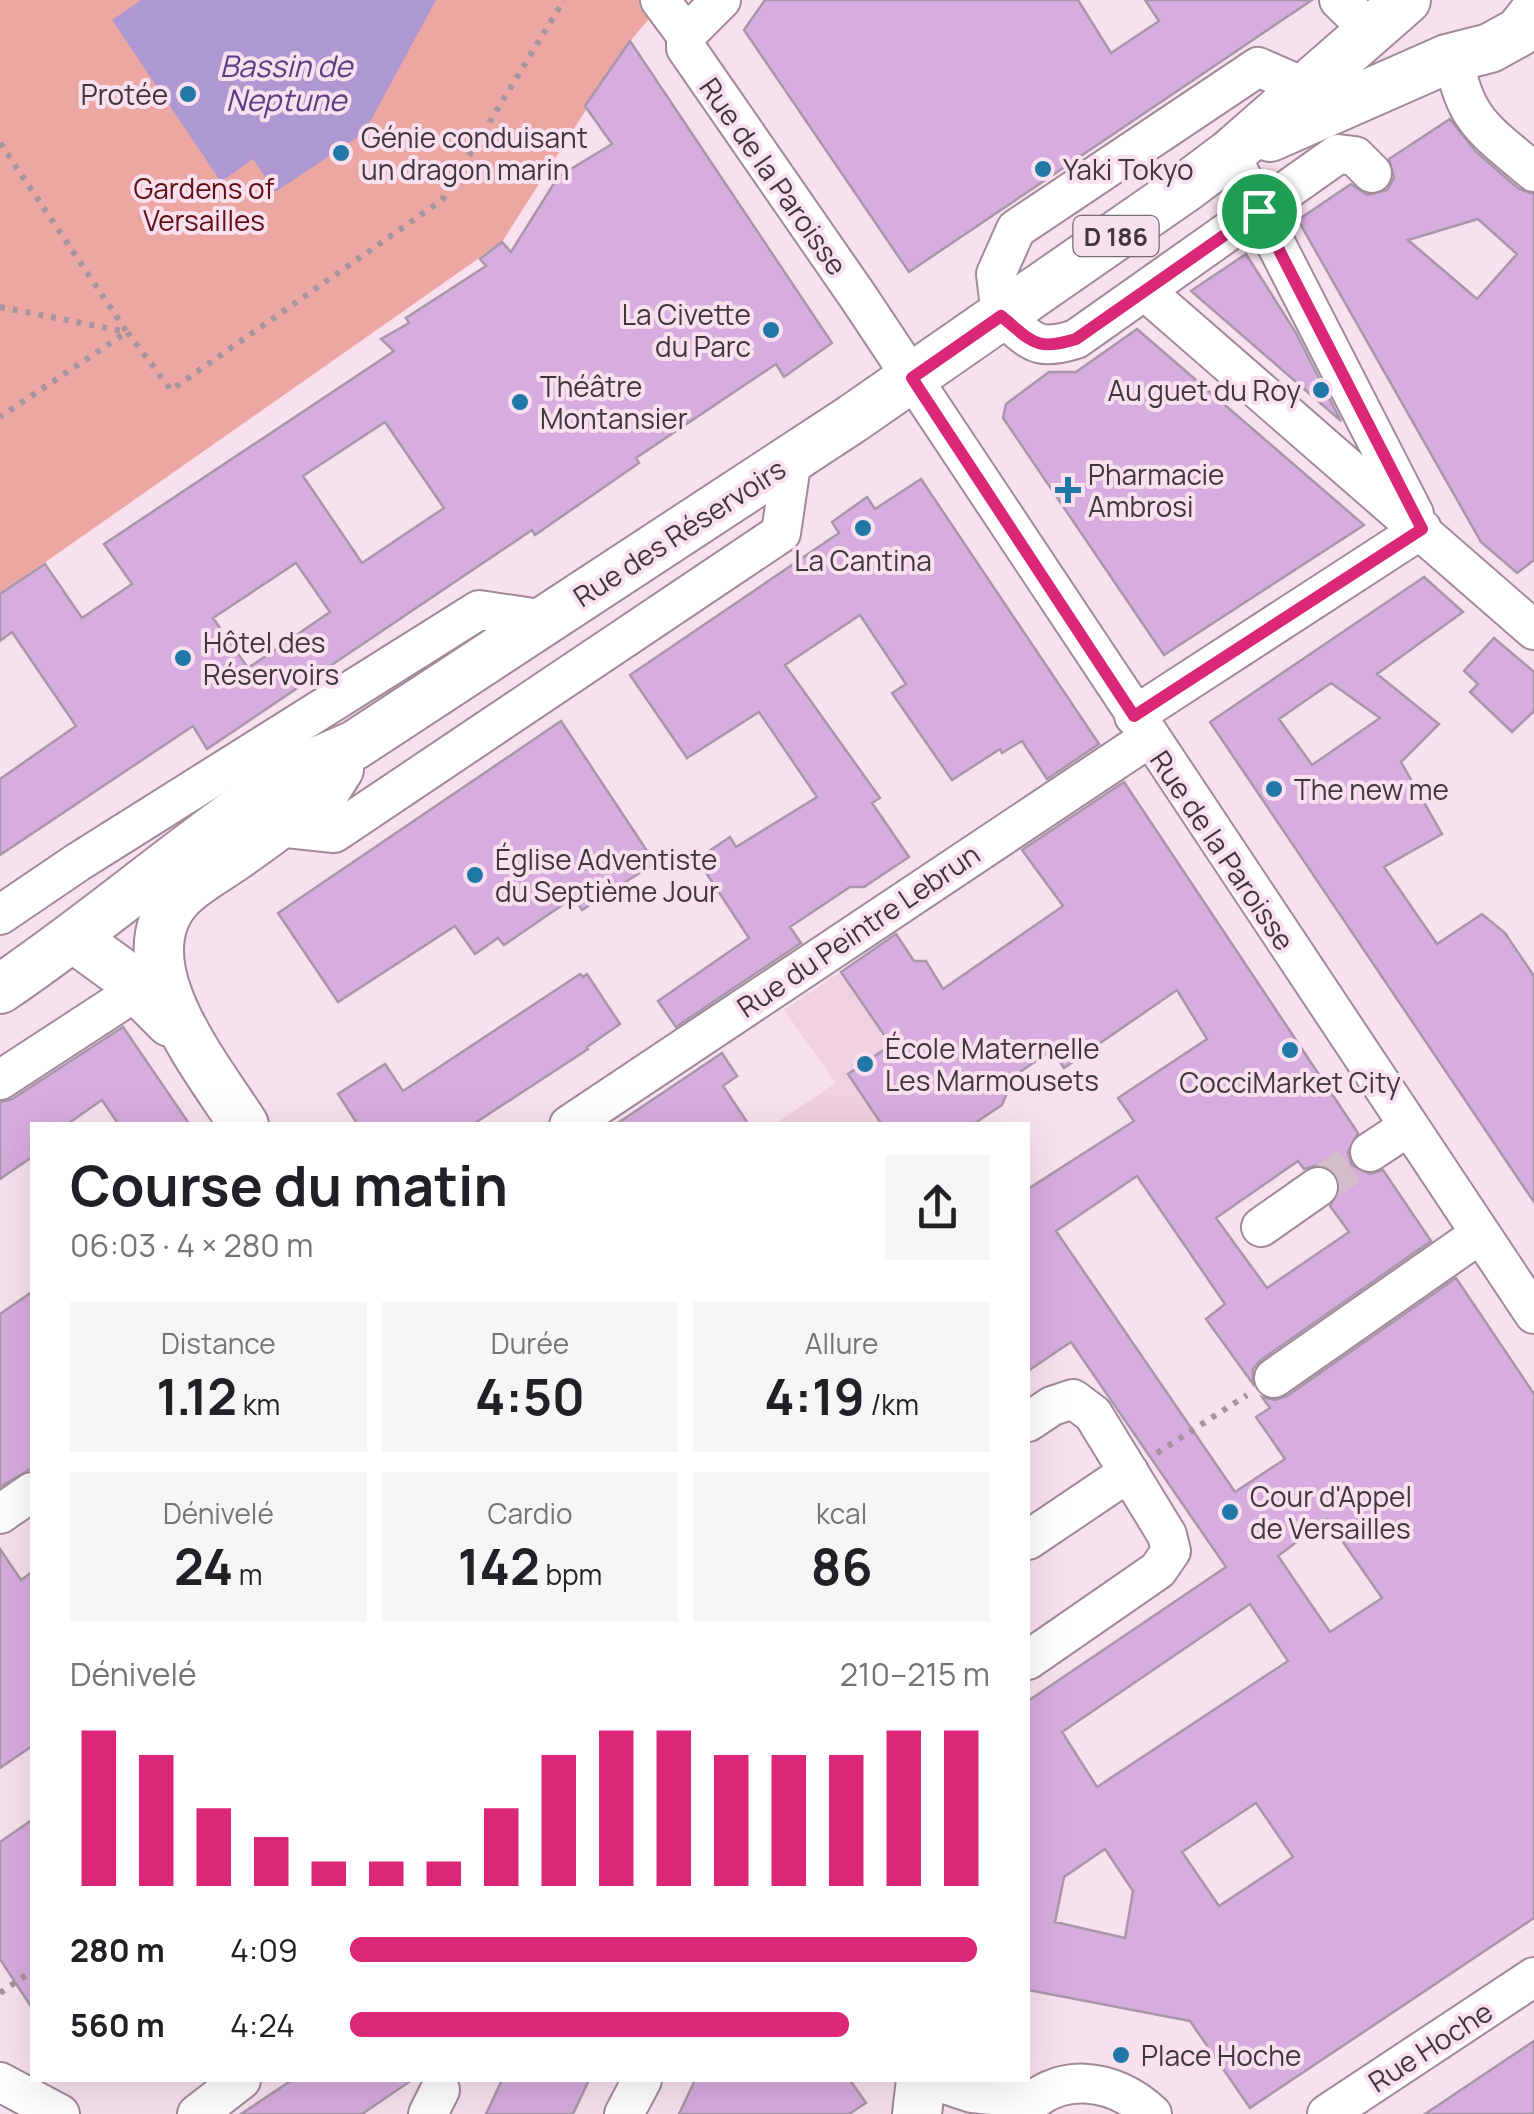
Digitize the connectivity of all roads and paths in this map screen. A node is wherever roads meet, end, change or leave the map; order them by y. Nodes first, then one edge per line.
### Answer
1 (564, 0) edge
2 (660, 0) edge
3 (721, 0) edge
4 (1409, 0) edge
5 (1355, 15) edge
6 (1529, 30) edge
7 (686, 35) junction
8 (1450, 59) junction
9 (1306, 88) junction
10 (0, 143) edge
11 (1230, 154) junction
12 (1534, 172) edge
13 (1372, 173) dead end
14 (1259, 211) junction
15 (1144, 291) junction
16 (0, 307) edge
17 (1001, 316) junction
18 (128, 332) junction
19 (912, 378) junction
20 (0, 418) edge
21 (792, 458) junction
22 (1422, 529) junction
23 (546, 620) junction
24 (1534, 630) edge
25 (1142, 727) junction
26 (355, 745) junction
27 (278, 827) junction
28 (78, 862) junction
29 (111, 908) junction
30 (0, 915) edge
31 (75, 938) junction
32 (0, 989) edge
33 (152, 989) junction
34 (0, 1080) edge
35 (242, 1122) edge
36 (572, 1122) edge
37 (1408, 1126) junction
38 (1370, 1152) tunnel mouth
39 (1318, 1187) tunnel mouth
40 (1260, 1227) dead end
41 (1480, 1234) junction
42 (1534, 1314) edge
43 (1274, 1378) joint
44 (1030, 1421) edge
45 (1129, 1472) junction
46 (30, 1493) edge
47 (0, 1514) edge
48 (1030, 1539) edge
49 (1030, 1659) edge
50 (30, 1972) edge
51 (1534, 1977) edge
52 (0, 1993) edge
53 (0, 2082) edge
54 (239, 2082) edge
55 (641, 2082) edge
56 (920, 2082) edge
57 (939, 2082) edge
58 (1026, 2107) edge
59 (60, 2114) edge
60 (197, 2114) edge
61 (624, 2114) edge
62 (917, 2114) edge
63 (1152, 2114) edge
64 (1327, 2114) edge

1 - 18 path
2 - 7 street, Rue de la Paroisse
3 - 7 street
4 - 5 main road, Rue des Réservoirs / D 186
4 - 8 main road
5 - 9 main road, Rue des Réservoirs / D 186
6 - 8 main road, Rue des Réservoirs
7 - 19 street, Rue de la Paroisse
8 - 11 main road, Rue des Réservoirs / D 186
8 - 12 street
9 - 11 main road, Rue des Réservoirs / D 186
9 - 17 street
10 - 18 path
11 - 14 street
11 - 17 main road, Rue des Réservoirs / D 186
13 - 14 street
14 - 15 street
14 - 22 street
15 - 17 street
15 - 22 street
16 - 18 path
17 - 19 main road, Rue des Réservoirs / D 186
18 - 20 path
19 - 21 main road, Rue des Réservoirs
19 - 25 street, Rue de la Paroisse
21 - 23 main road, Rue des Réservoirs
21 - 27 street
22 - 24 street
22 - 25 street, Rue du Peintre Lebrun
23 - 26 main road, Rue des Réservoirs
23 - 28 street
25 - 36 street, Rue du Peintre Lebrun
25 - 37 street, Rue de la Paroisse
26 - 27 main road, Rue des Réservoirs
26 - 29 main road, Rue des Réservoirs
27 - 33 main road, Rue des Réservoirs
28 - 29 street
28 - 30 street
29 - 31 main road, Rue des Réservoirs
31 - 32 main road, Rue des Réservoirs
31 - 33 main road
33 - 34 street
33 - 35 main road
37 - 38 street
37 - 41 street, Rue de la Paroisse
39 - 40 street
41 - 42 street, Rue de la Paroisse
41 - 43 street
43 - 45 path
44 - 45 street
45 - 48 street
45 - 49 street
46 - 47 street
50 - 52 path
51 - 64 street, Rue Hoche
53 - 59 street
54 - 60 street
55 - 61 street
56 - 62 main road
57 - 58 street
58 - 63 street

